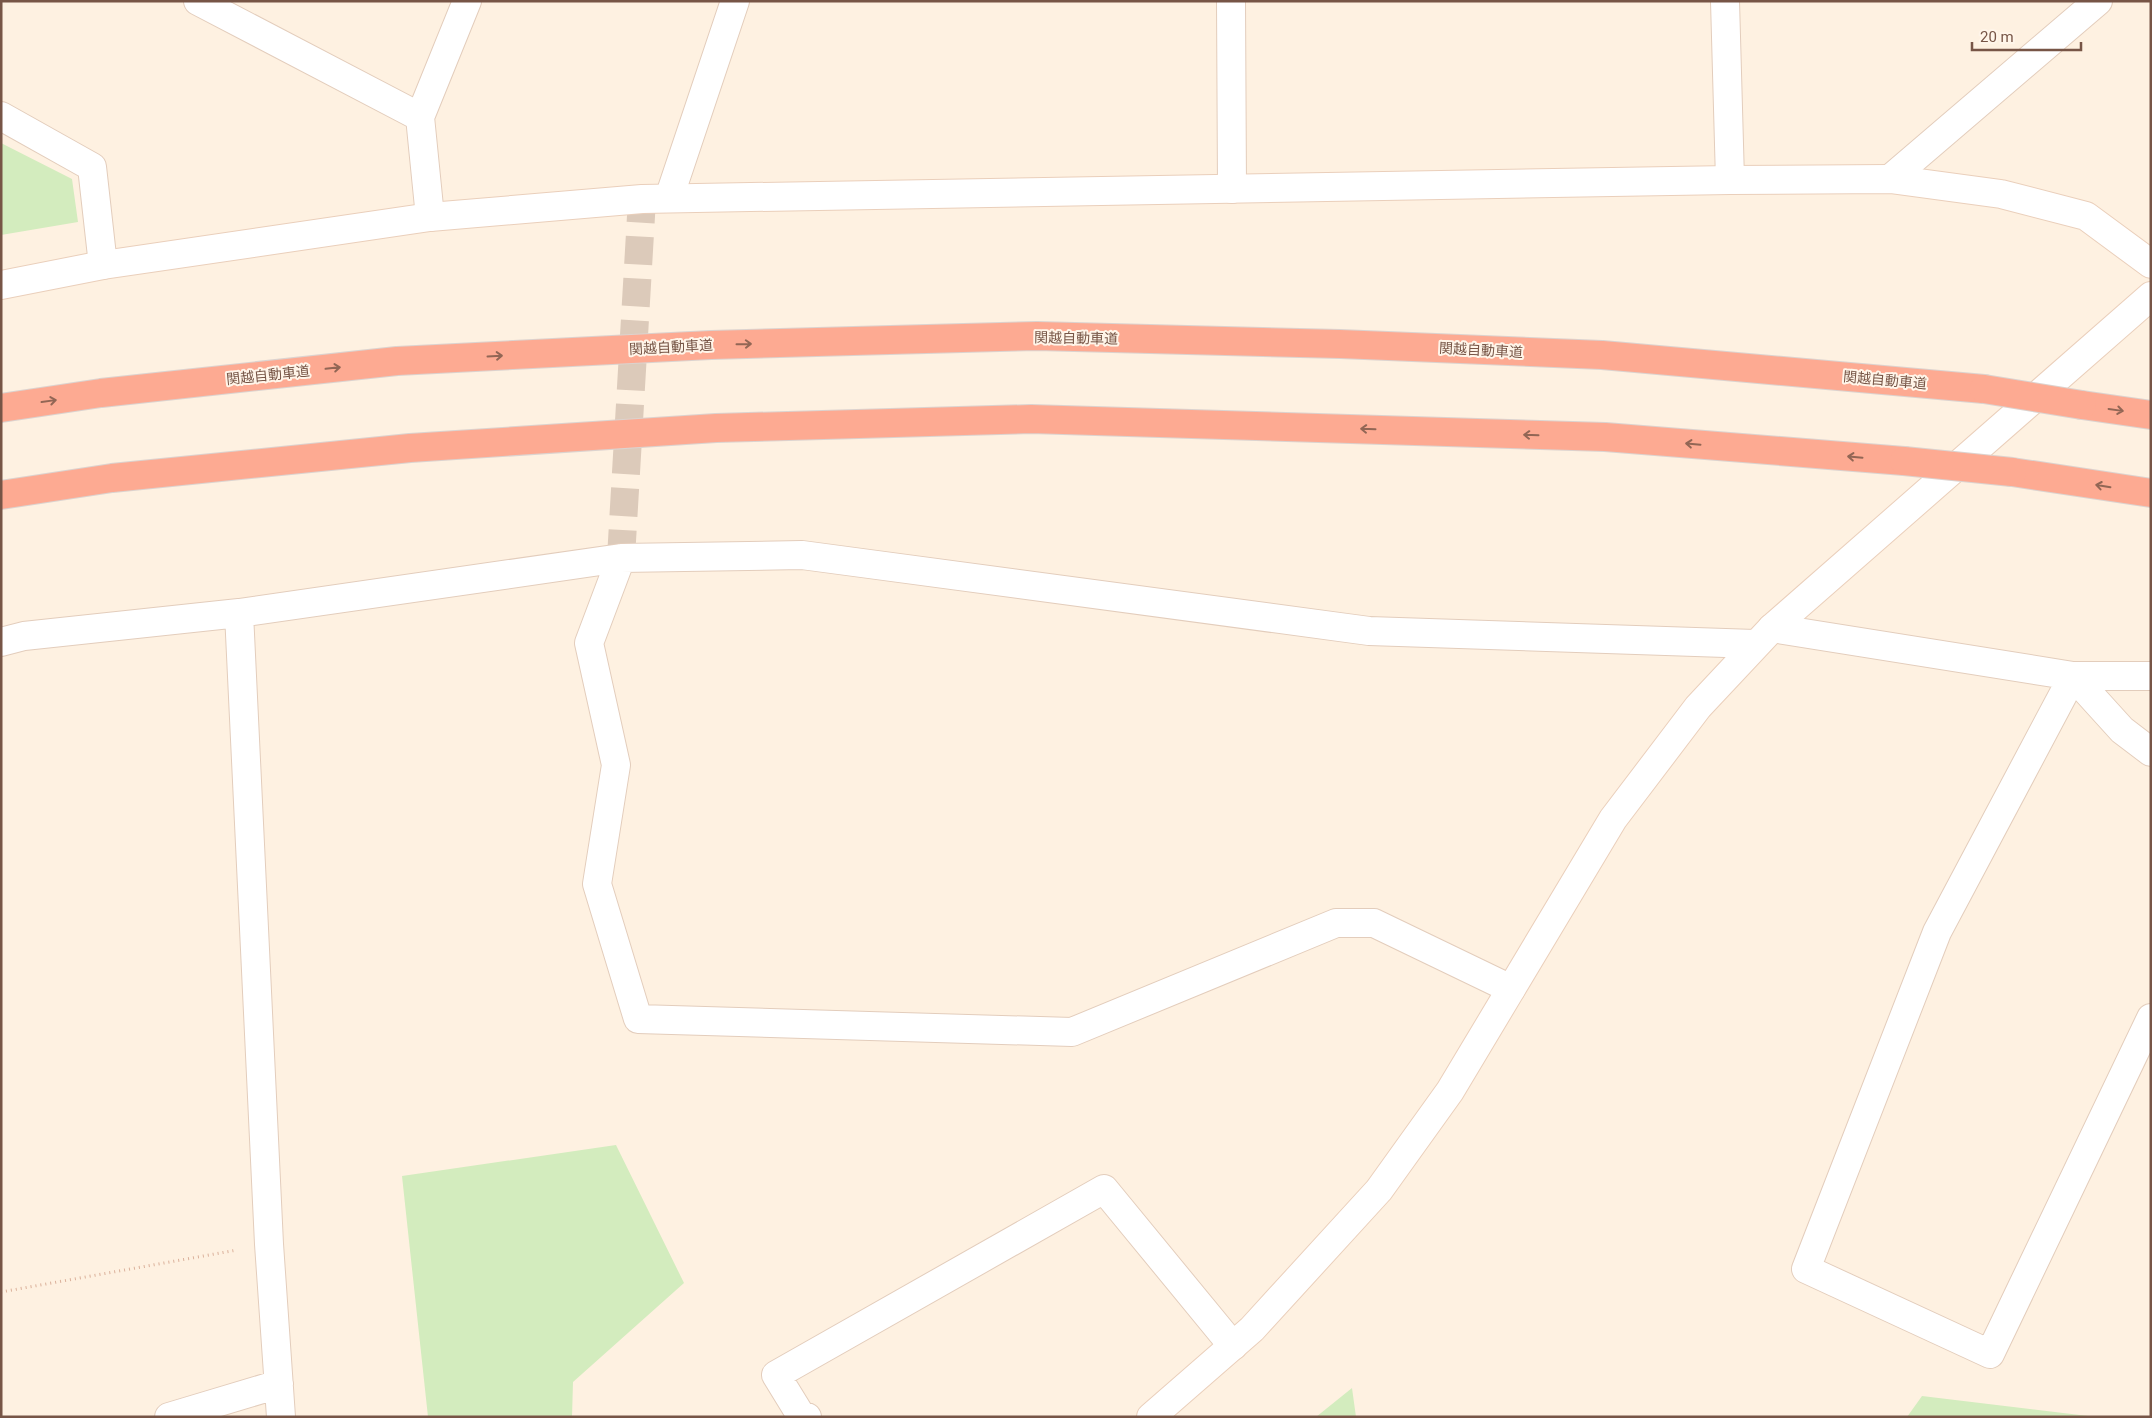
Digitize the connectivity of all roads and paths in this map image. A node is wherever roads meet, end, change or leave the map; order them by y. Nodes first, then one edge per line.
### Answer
1 (467, 1) edge
2 (734, 1) edge
3 (1231, 1) edge
4 (1725, 1) edge
5 (2098, 1) edge
6 (202, 2) edge
7 (1, 116) edge
8 (420, 117) junction
9 (1890, 179) junction
10 (1730, 180) junction
11 (1232, 189) junction
12 (669, 198) junction
13 (430, 217) junction
14 (2151, 264) edge
15 (103, 265) junction
16 (1, 285) edge
17 (2151, 296) edge
18 (1, 408) edge
19 (2151, 415) edge
20 (2151, 493) edge
21 (1, 495) edge
22 (621, 558) junction
23 (239, 613) junction
24 (1763, 636) junction
25 (1, 642) edge
26 (2072, 676) junction
27 (2151, 676) edge
28 (2151, 752) edge
29 (1511, 989) junction
30 (2151, 1018) edge
31 (269, 1244) junction
32 (1, 1292) edge
33 (1232, 1346) junction
34 (279, 1384) junction
35 (169, 1417) edge
36 (281, 1417) edge
37 (807, 1417) edge
38 (1151, 1417) edge

1 - 8 street
2 - 12 street
3 - 11 street
4 - 10 street
5 - 9 street
6 - 8 street
7 - 15 street
8 - 13 street
9 - 10 street
9 - 14 street
10 - 11 street
11 - 12 street
12 - 13 street
13 - 15 street
15 - 16 street
17 - 24 street
18 -> 19 highway, 関越自動車道, bridge
20 -> 21 highway, bridge
22 - 23 street
22 - 24 street
22 - 29 street
23 - 25 street
23 - 31 street
24 - 26 street
24 - 29 street
26 - 27 street
26 - 28 street
26 - 30 street
29 - 33 street
31 - 32 path
31 - 34 street
33 - 37 street
33 - 38 street
34 - 35 street
34 - 36 street

